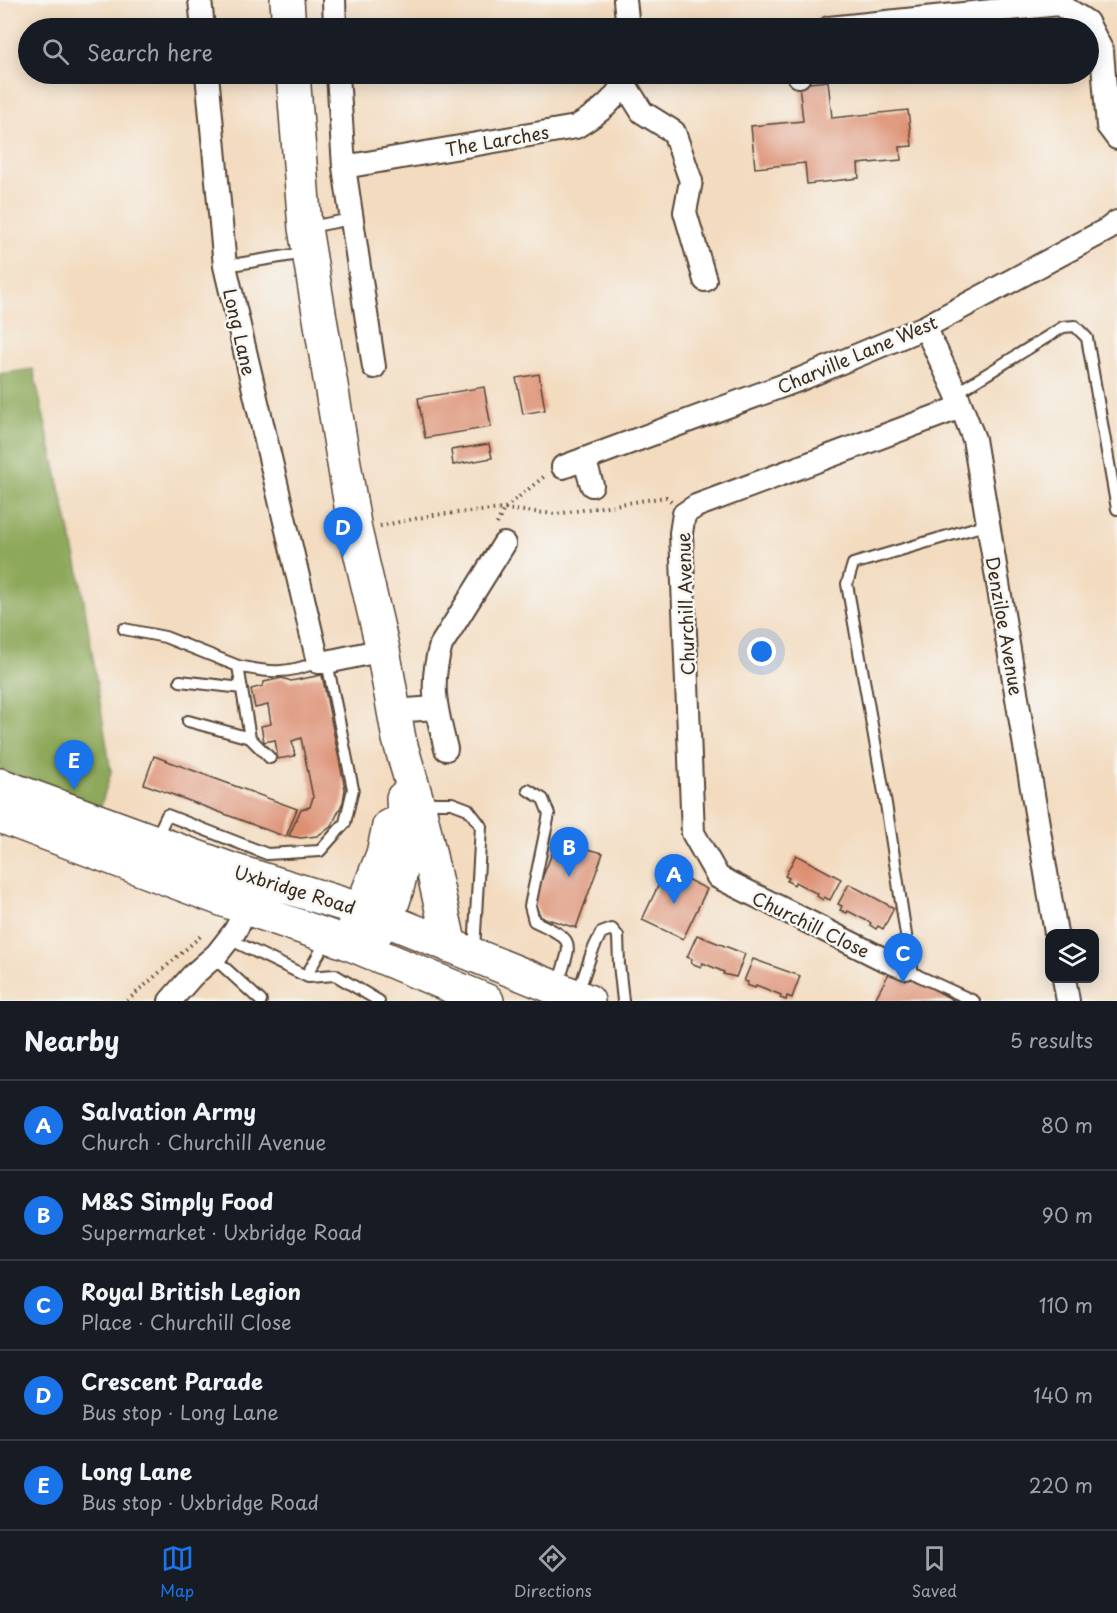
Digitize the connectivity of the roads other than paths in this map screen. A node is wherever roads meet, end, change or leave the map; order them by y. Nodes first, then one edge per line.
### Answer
1 (200, 0) edge
2 (287, 0) edge
3 (334, 0) edge
4 (625, 0) edge
5 (202, 18) edge
6 (288, 18) edge
7 (335, 18) edge
8 (627, 18) edge
9 (925, 18) edge
10 (1081, 18) edge
11 (1099, 45) edge
12 (208, 84) edge
13 (294, 84) edge
14 (339, 84) edge
15 (621, 84) edge
16 (628, 84) edge
17 (1117, 138) edge
18 (344, 167) junction
19 (351, 219) junction
20 (1117, 222) edge
21 (307, 240) junction
22 (225, 266) junction
23 (705, 280) dead end
24 (926, 327) junction
25 (374, 367) dead end
26 (958, 400) junction
27 (592, 484) dead end
28 (1117, 509) edge
29 (988, 524) junction
30 (504, 544) dead end
31 (124, 629) dead end
32 (383, 650) junction
33 (322, 662) junction
34 (238, 666) junction
35 (180, 681) dead end
36 (242, 688) junction
37 (435, 708) junction
38 (188, 721) dead end
39 (250, 738) junction
40 (398, 738) junction
41 (446, 749) dead end
42 (270, 758) dead end
43 (0, 785) edge
44 (528, 790) dead end
45 (418, 803) junction
46 (0, 816) edge
47 (154, 842) junction
48 (718, 877) joint
49 (238, 905) junction
50 (374, 915) junction
51 (1055, 929) edge
52 (229, 939) junction
53 (346, 943) junction
54 (462, 950) junction
55 (213, 957) junction
56 (906, 968) junction
57 (306, 976) junction
58 (1065, 983) edge
59 (574, 995) edge
60 (170, 1001) edge
61 (261, 1001) edge
62 (379, 1001) edge
63 (486, 1001) edge
64 (623, 1001) edge
65 (974, 1001) edge
66 (1068, 1001) edge

1 - 5 street
2 - 6 main road
3 - 7 street
4 - 8 street
9 - 10 street
11 - 17 street
12 - 22 street, Long Lane
13 - 21 main road
14 - 18 street
15 - 18 street, The Larches
16 - 23 street
18 - 19 street
19 - 21 lane
19 - 25 street
20 - 24 street, Charville Lane West
21 - 22 lane
21 - 32 main road
22 - 33 street, Long Lane
24 - 26 street, Denziloe Avenue
24 - 27 street, Charville Lane West
26 - 28 lane
26 - 29 street, Denziloe Avenue
26 - 48 street, Churchill Avenue
29 - 51 street, Denziloe Avenue
29 - 56 lane
30 - 37 street
31 - 34 lane
32 - 33 street
32 - 40 main road
33 - 34 lane
33 - 47 lane
34 - 36 lane
35 - 36 lane
36 - 39 lane
37 - 40 street
37 - 41 street
38 - 39 lane
39 - 42 lane
40 - 45 main road
40 - 50 main road
43 - 47 main road, Uxbridge Road
44 - 59 lane
45 - 54 main road
45 - 54 lane
46 - 49 main road, Uxbridge Road
47 - 50 main road, Uxbridge Road
48 - 56 street, Churchill Close
49 - 52 street
49 - 53 main road, Uxbridge Road
50 - 53 main road
50 - 54 main road, Uxbridge Road
52 - 55 street
52 - 57 lane
53 - 57 lane
53 - 63 main road, Uxbridge Road
54 - 59 main road, Uxbridge Road
55 - 60 street
55 - 61 lane
56 - 65 lane
57 - 62 lane
58 - 66 street
59 - 64 lane

